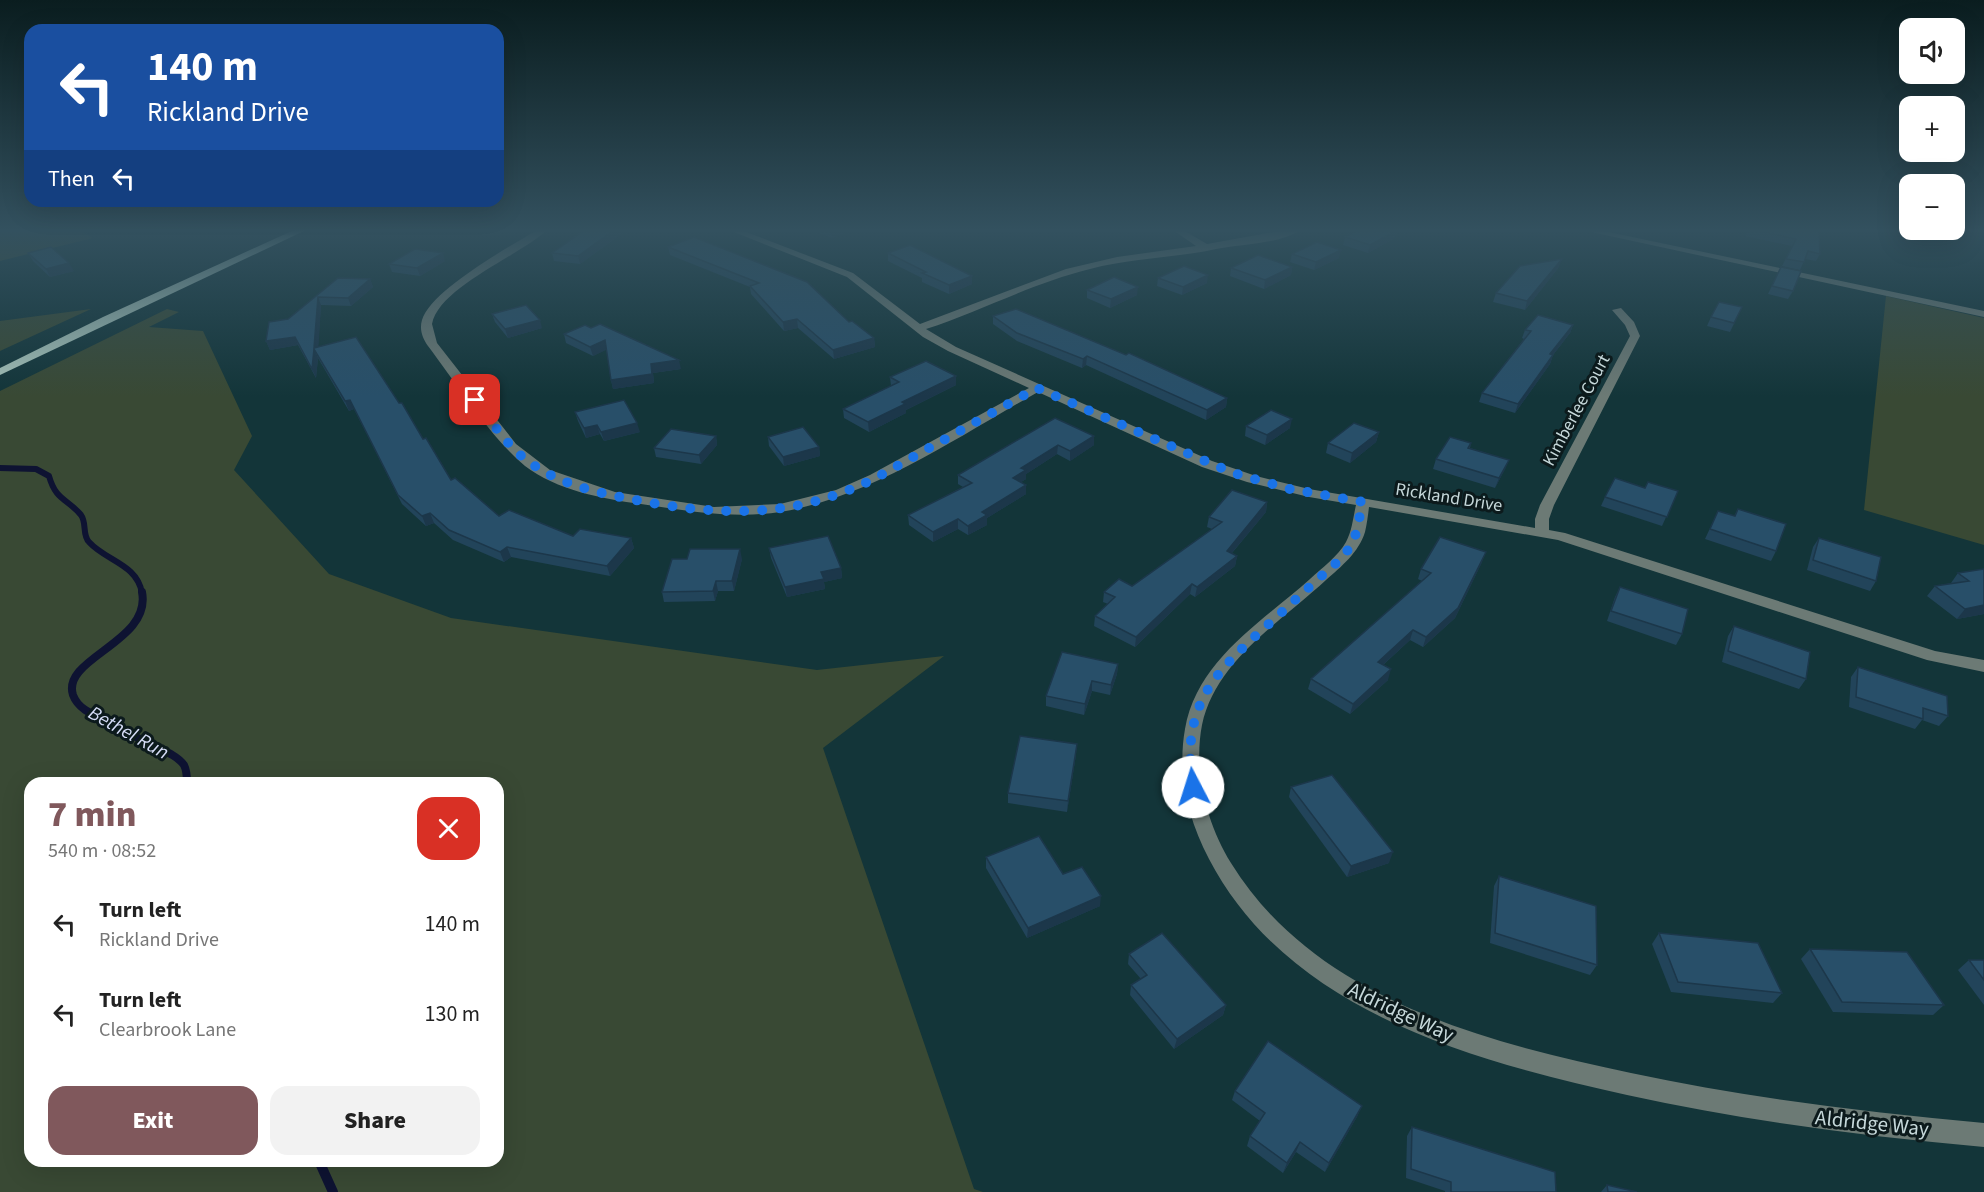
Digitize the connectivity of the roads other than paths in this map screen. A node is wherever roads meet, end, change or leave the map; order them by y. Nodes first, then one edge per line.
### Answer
1 (180, 286) edge
2 (461, 286) edge
3 (864, 286) edge
4 (1033, 286) edge
5 (1850, 286) edge
6 (1617, 310) dead end
7 (1984, 314) edge
8 (919, 328) junction
9 (0, 372) edge
10 (1037, 388) junction
11 (1363, 502) junction
12 (1542, 532) junction
13 (1984, 666) edge
14 (1984, 1135) edge

1 - 9 main road
2 - 10 street
3 - 8 street, Rickland Drive
4 - 8 street
5 - 7 street
6 - 12 street, Kimberlee Court
8 - 10 street, Rickland Drive
10 - 11 street, Rickland Drive
11 - 12 street, Rickland Drive
11 - 14 street, Aldridge Way
12 - 13 street, Rickland Drive

